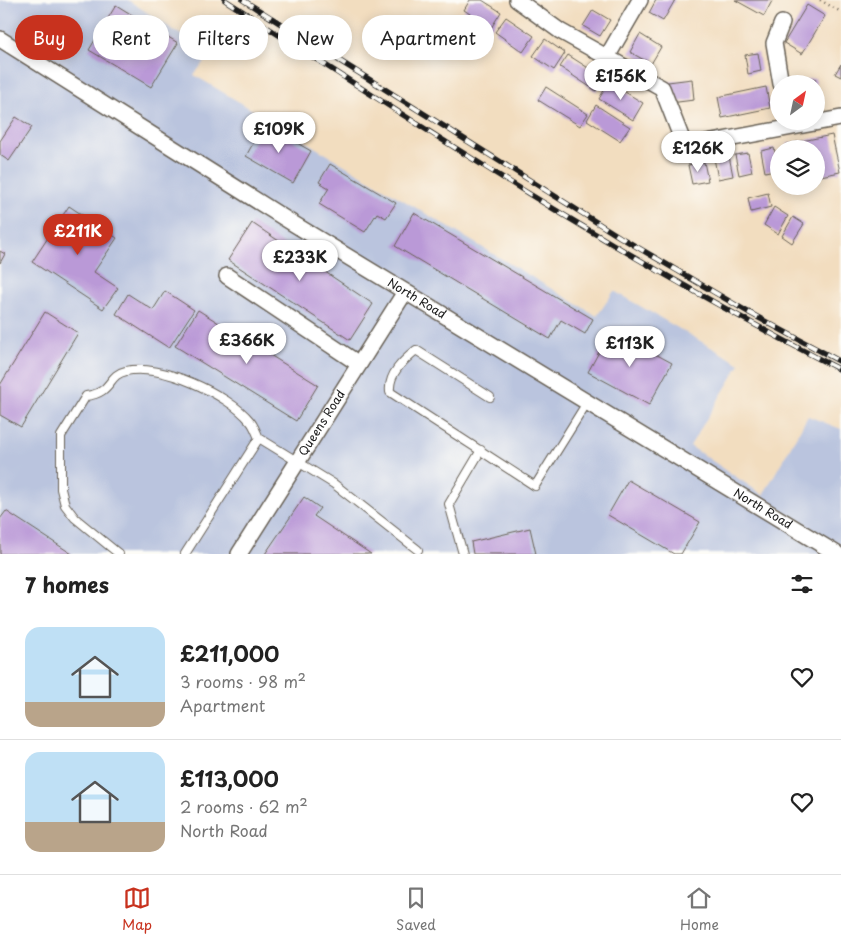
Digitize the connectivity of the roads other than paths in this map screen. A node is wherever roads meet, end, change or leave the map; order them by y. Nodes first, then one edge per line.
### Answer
1 (517, 0) edge
2 (639, 0) edge
3 (782, 22) dead end
4 (0, 39) edge
5 (608, 57) junction
6 (779, 75) edge
7 (841, 118) edge
8 (825, 120) edge
9 (770, 129) edge
10 (227, 276) dead end
11 (405, 292) junction
12 (359, 364) junction
13 (490, 397) dead end
14 (588, 401) junction
15 (259, 438) junction
16 (481, 450) junction
17 (297, 463) junction
18 (418, 550) dead end
19 (119, 554) edge
20 (185, 554) edge
21 (239, 554) edge
22 (463, 554) edge
23 (837, 554) edge

1 - 5 street
2 - 5 street
3 - 6 street
4 - 11 street, North Road
5 - 9 street
7 - 8 street
10 - 12 street
11 - 12 street, Queens Road
11 - 14 street, North Road
12 - 17 street, Queens Road
13 - 16 lane
14 - 16 lane
14 - 23 street, North Road
15 - 17 lane
15 - 19 lane
15 - 20 lane
16 - 22 lane
17 - 18 lane
17 - 21 street, Queens Road

